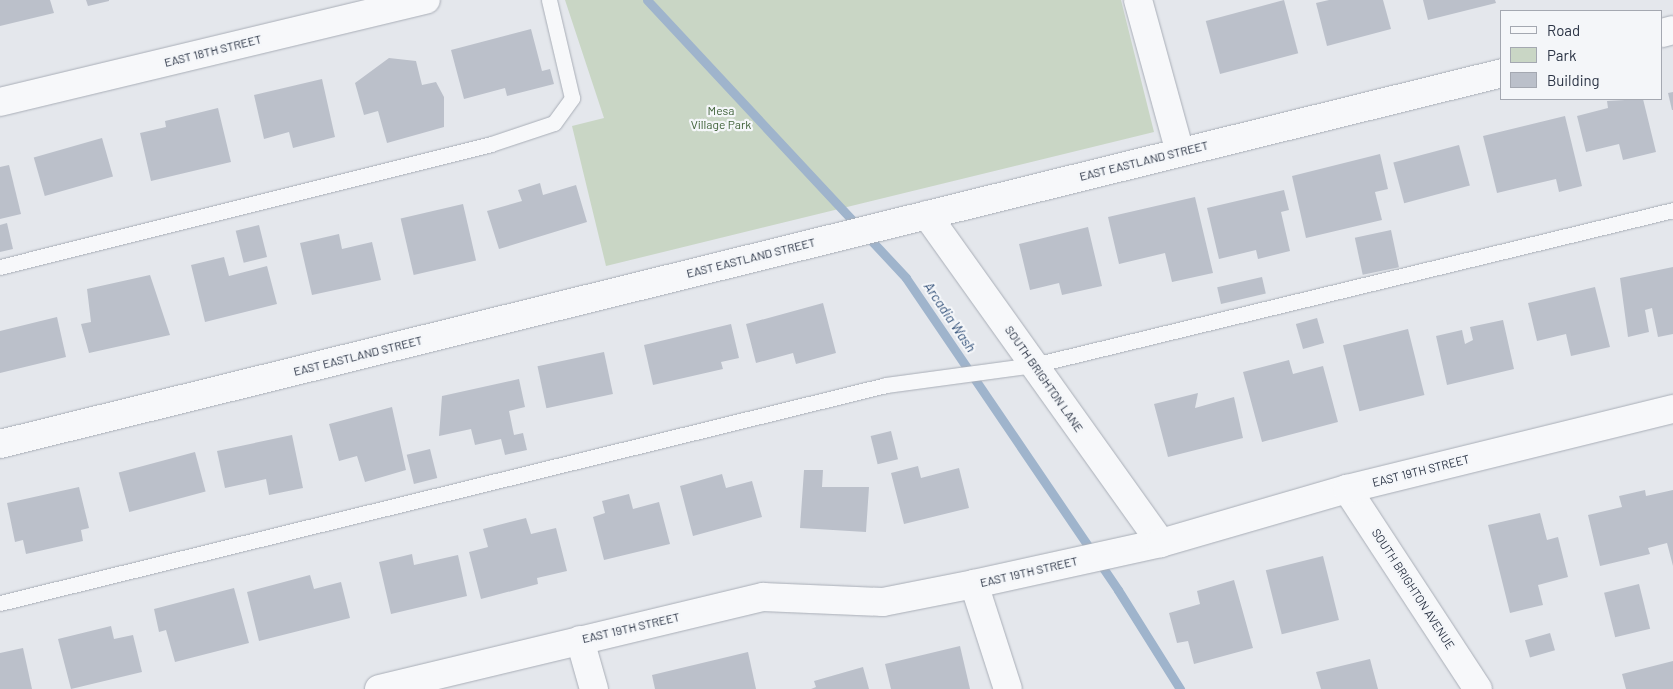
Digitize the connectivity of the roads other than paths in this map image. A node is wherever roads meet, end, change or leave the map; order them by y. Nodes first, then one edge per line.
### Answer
1 (426, 0) edge
2 (549, 0) edge
3 (1138, 0) edge
4 (1500, 73) edge
5 (0, 102) edge
6 (1180, 152) junction
7 (1673, 210) edge
8 (927, 215) junction
9 (0, 267) edge
10 (1034, 365) junction
11 (1673, 409) edge
12 (0, 444) edge
13 (1347, 489) junction
14 (1161, 543) junction
15 (974, 584) junction
16 (0, 603) edge
17 (580, 640) junction
18 (379, 689) edge
19 (594, 689) edge
20 (1008, 689) edge
21 (1478, 689) edge

1 - 5 street, EAST 18TH STREET
2 - 9 lane
3 - 6 street
4 - 6 street, EAST EASTLAND STREET
6 - 8 street, EAST EASTLAND STREET
7 - 10 lane
8 - 10 street, SOUTH BRIGHTON LANE
8 - 12 street, EAST EASTLAND STREET
10 - 14 street, SOUTH BRIGHTON LANE
10 - 16 lane
11 - 13 street, EAST 19TH STREET
13 - 14 street, EAST 19TH STREET
13 - 21 street, SOUTH BRIGHTON AVENUE
14 - 15 street, EAST 19TH STREET
15 - 17 street, EAST 19TH STREET
15 - 20 street
17 - 18 street, EAST 19TH STREET
17 - 19 street

